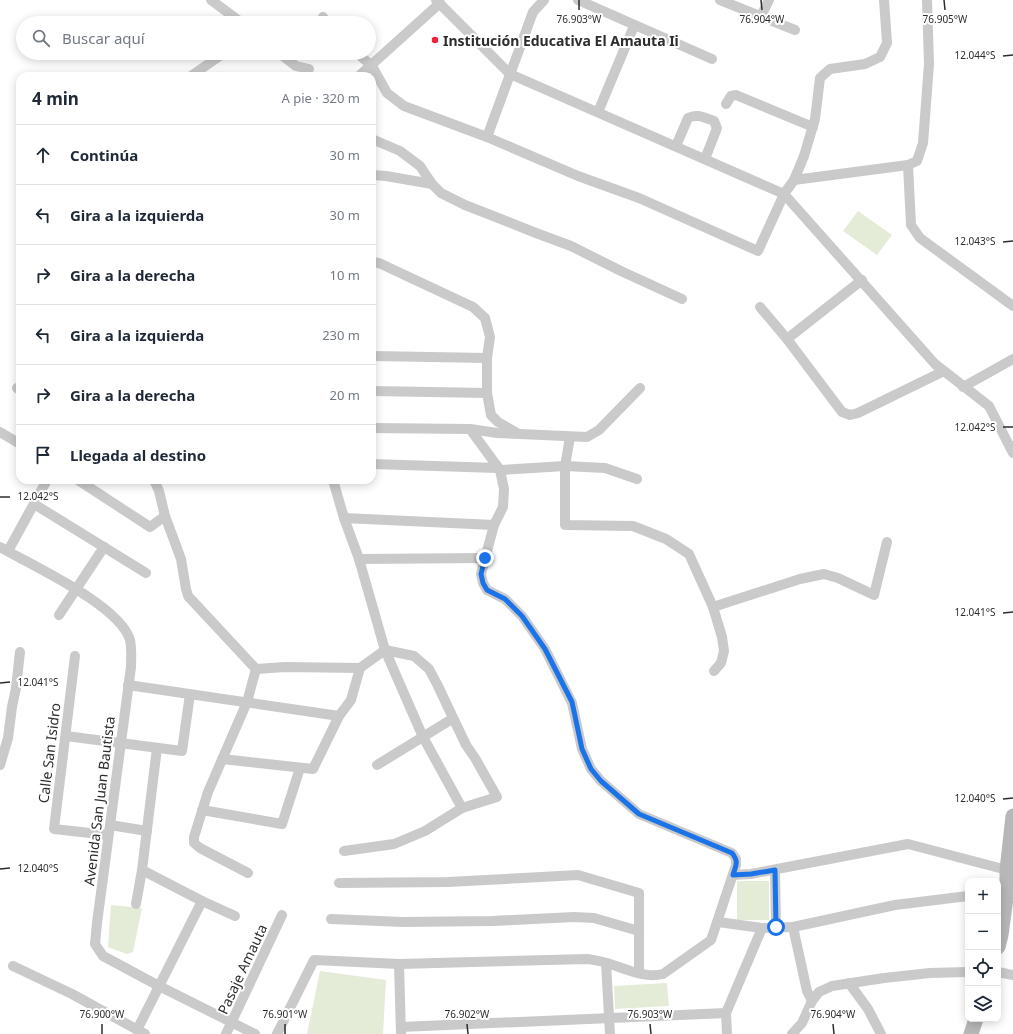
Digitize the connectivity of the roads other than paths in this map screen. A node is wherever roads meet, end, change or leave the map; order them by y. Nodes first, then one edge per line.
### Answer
1 (211, 0) edge
2 (544, 0) edge
3 (578, 0) edge
4 (720, 0) edge
5 (769, 0) edge
6 (884, 0) edge
7 (927, 0) edge
8 (438, 2) edge
9 (233, 16) edge
10 (761, 16) junction
11 (634, 26) junction
12 (796, 30) dead end
13 (712, 59) dead end
14 (214, 60) edge
15 (288, 60) edge
16 (366, 60) edge
17 (372, 66) junction
18 (309, 69) dead end
19 (197, 72) edge
20 (364, 72) edge
21 (375, 72) edge
22 (376, 73) edge
23 (510, 74) junction
24 (726, 104) dead end
25 (598, 112) junction
26 (813, 127) junction
27 (487, 137) junction
28 (376, 142) edge
29 (676, 146) junction
30 (705, 159) junction
31 (908, 165) junction
32 (376, 175) edge
33 (794, 180) junction
34 (432, 184) junction
35 (784, 194) junction
36 (376, 263) edge
37 (862, 280) junction
38 (682, 299) dead end
39 (1013, 306) edge
40 (760, 307) dead end
41 (787, 339) junction
42 (376, 356) edge
43 (487, 358) junction
44 (1013, 360) edge
45 (944, 371) junction
46 (963, 387) junction
47 (640, 388) dead end
48 (376, 391) edge
49 (487, 393) junction
50 (376, 428) edge
51 (470, 429) junction
52 (0, 432) edge
53 (518, 434) junction
54 (570, 437) junction
55 (16, 442) edge
56 (1013, 453) edge
57 (376, 464) edge
58 (566, 466) junction
59 (499, 469) junction
60 (637, 479) dead end
61 (46, 484) edge
62 (84, 484) edge
63 (156, 484) edge
64 (334, 484) edge
65 (34, 504) junction
66 (164, 516) junction
67 (344, 518) junction
68 (494, 525) junction
69 (887, 542) dead end
70 (104, 547) junction
71 (4, 549) edge
72 (485, 558) junction
73 (359, 559) junction
74 (146, 573) dead end
75 (77, 590) junction
76 (713, 607) junction
77 (59, 616) dead end
78 (385, 650) junction
79 (20, 652) dead end
80 (75, 656) dead end
81 (360, 668) junction
82 (256, 669) junction
83 (714, 671) dead end
84 (128, 685) junction
85 (190, 694) junction
86 (247, 702) junction
87 (339, 716) junction
88 (452, 719) junction
89 (66, 736) junction
90 (423, 737) junction
91 (120, 743) junction
92 (157, 748) junction
93 (222, 759) junction
94 (0, 765) edge
95 (377, 765) dead end
96 (300, 768) junction
97 (462, 808) junction
98 (202, 810) junction
99 (1013, 816) edge
100 (109, 830) junction
101 (147, 831) junction
102 (344, 851) dead end
103 (142, 870) junction
104 (775, 870) junction
105 (1006, 870) junction
106 (248, 873) dead end
107 (733, 875) junction
108 (339, 883) dead end
109 (1006, 892) edge
110 (965, 896) edge
111 (202, 901) junction
112 (136, 904) dead end
113 (282, 915) dead end
114 (234, 916) dead end
115 (332, 919) dead end
116 (718, 922) junction
117 (776, 927) junction
118 (792, 927) junction
119 (762, 928) junction
120 (639, 931) junction
121 (1001, 935) edge
122 (606, 963) junction
123 (399, 964) junction
124 (13, 966) dead end
125 (965, 972) edge
126 (639, 973) junction
127 (1001, 973) edge
128 (1013, 975) edge
129 (849, 984) junction
130 (159, 986) junction
131 (812, 1001) junction
132 (726, 1014) junction
133 (608, 1019) junction
134 (975, 1022) edge
135 (232, 1023) junction
136 (401, 1031) edge
137 (141, 1032) edge
138 (226, 1034) edge
139 (255, 1034) edge
140 (277, 1034) edge
141 (610, 1034) edge
142 (727, 1034) edge
143 (792, 1034) edge
144 (881, 1034) edge
145 (971, 1034) edge

1 - 9 street
2 - 23 street
3 - 11 street
4 - 10 street
5 - 10 street
6 - 26 street
7 - 31 street
8 - 17 street
8 - 23 street
10 - 12 street
11 - 13 street
11 - 25 street
14 - 19 street
15 - 18 street
16 - 17 street
17 - 20 street
17 - 21 street
22 - 27 street
23 - 25 street
23 - 27 street
24 - 26 street
25 - 29 street
26 - 33 street
27 - 35 street
28 - 34 street
29 - 30 street
29 - 30 street
30 - 35 street
31 - 33 street
31 - 39 street
32 - 34 street
33 - 35 street
34 - 38 street
35 - 37 street
36 - 43 street
37 - 41 street
37 - 45 street
40 - 41 street
41 - 45 street
42 - 43 street
43 - 49 street
44 - 46 street
45 - 46 street
46 - 56 street
47 - 54 street
48 - 49 street
49 - 53 street
50 - 51 street
51 - 53 street
51 - 59 street
52 - 55 street
53 - 54 street
54 - 58 street
57 - 59 street
58 - 59 street
58 - 60 street
58 - 76 street
59 - 68 street
61 - 65 street
62 - 66 street
63 - 66 street
64 - 67 street
65 - 70 street
65 - 71 street
66 - 82 street
67 - 68 street
67 - 73 street
68 - 72 street
69 - 76 street
70 - 74 street
70 - 75 street
71 - 75 street, Avenida San Juan Bautista
72 - 73 street
72 - 107 street
73 - 78 street
75 - 77 street
75 - 84 street, Avenida San Juan Bautista
76 - 83 street
78 - 81 street
78 - 88 street
78 - 90 street
79 - 94 street
80 - 89 street, Calle San Isidro
81 - 82 street
81 - 87 street
82 - 86 street
84 - 85 street
84 - 91 street, Avenida San Juan Bautista
85 - 86 street
85 - 92 street
86 - 87 street
86 - 93 street
87 - 96 street
88 - 90 street
88 - 97 street
89 - 91 street
89 - 100 street, Calle San Isidro
90 - 95 street
90 - 97 street
91 - 92 street
91 - 100 street, Avenida San Juan Bautista
92 - 101 street
93 - 96 street
93 - 98 street
96 - 98 street
97 - 102 street
98 - 106 street
99 - 105 street
100 - 101 street
100 - 130 street, Avenida San Juan Bautista
101 - 103 street
103 - 111 street
103 - 112 street
104 - 105 street
104 - 107 street
104 - 117 street
105 - 109 street
107 - 116 street
108 - 120 street
109 - 121 street
110 - 118 street
111 - 114 street
111 - 130 street
113 - 135 street, Pasaje Amauta
115 - 120 street
116 - 119 street
116 - 126 street
117 - 118 street
117 - 119 street
118 - 131 street
119 - 132 street
120 - 126 street
122 - 123 street
122 - 126 street
122 - 133 street
123 - 136 street
123 - 140 street
124 - 137 street
125 - 129 street
127 - 128 street
129 - 131 street
129 - 144 street
130 - 135 street, Avenida San Juan Bautista
130 - 137 street
131 - 143 street
132 - 133 street
132 - 142 street
133 - 136 street
133 - 141 street
134 - 145 street
135 - 138 street, Pasaje Amauta
135 - 139 street, Avenida San Juan Bautista

